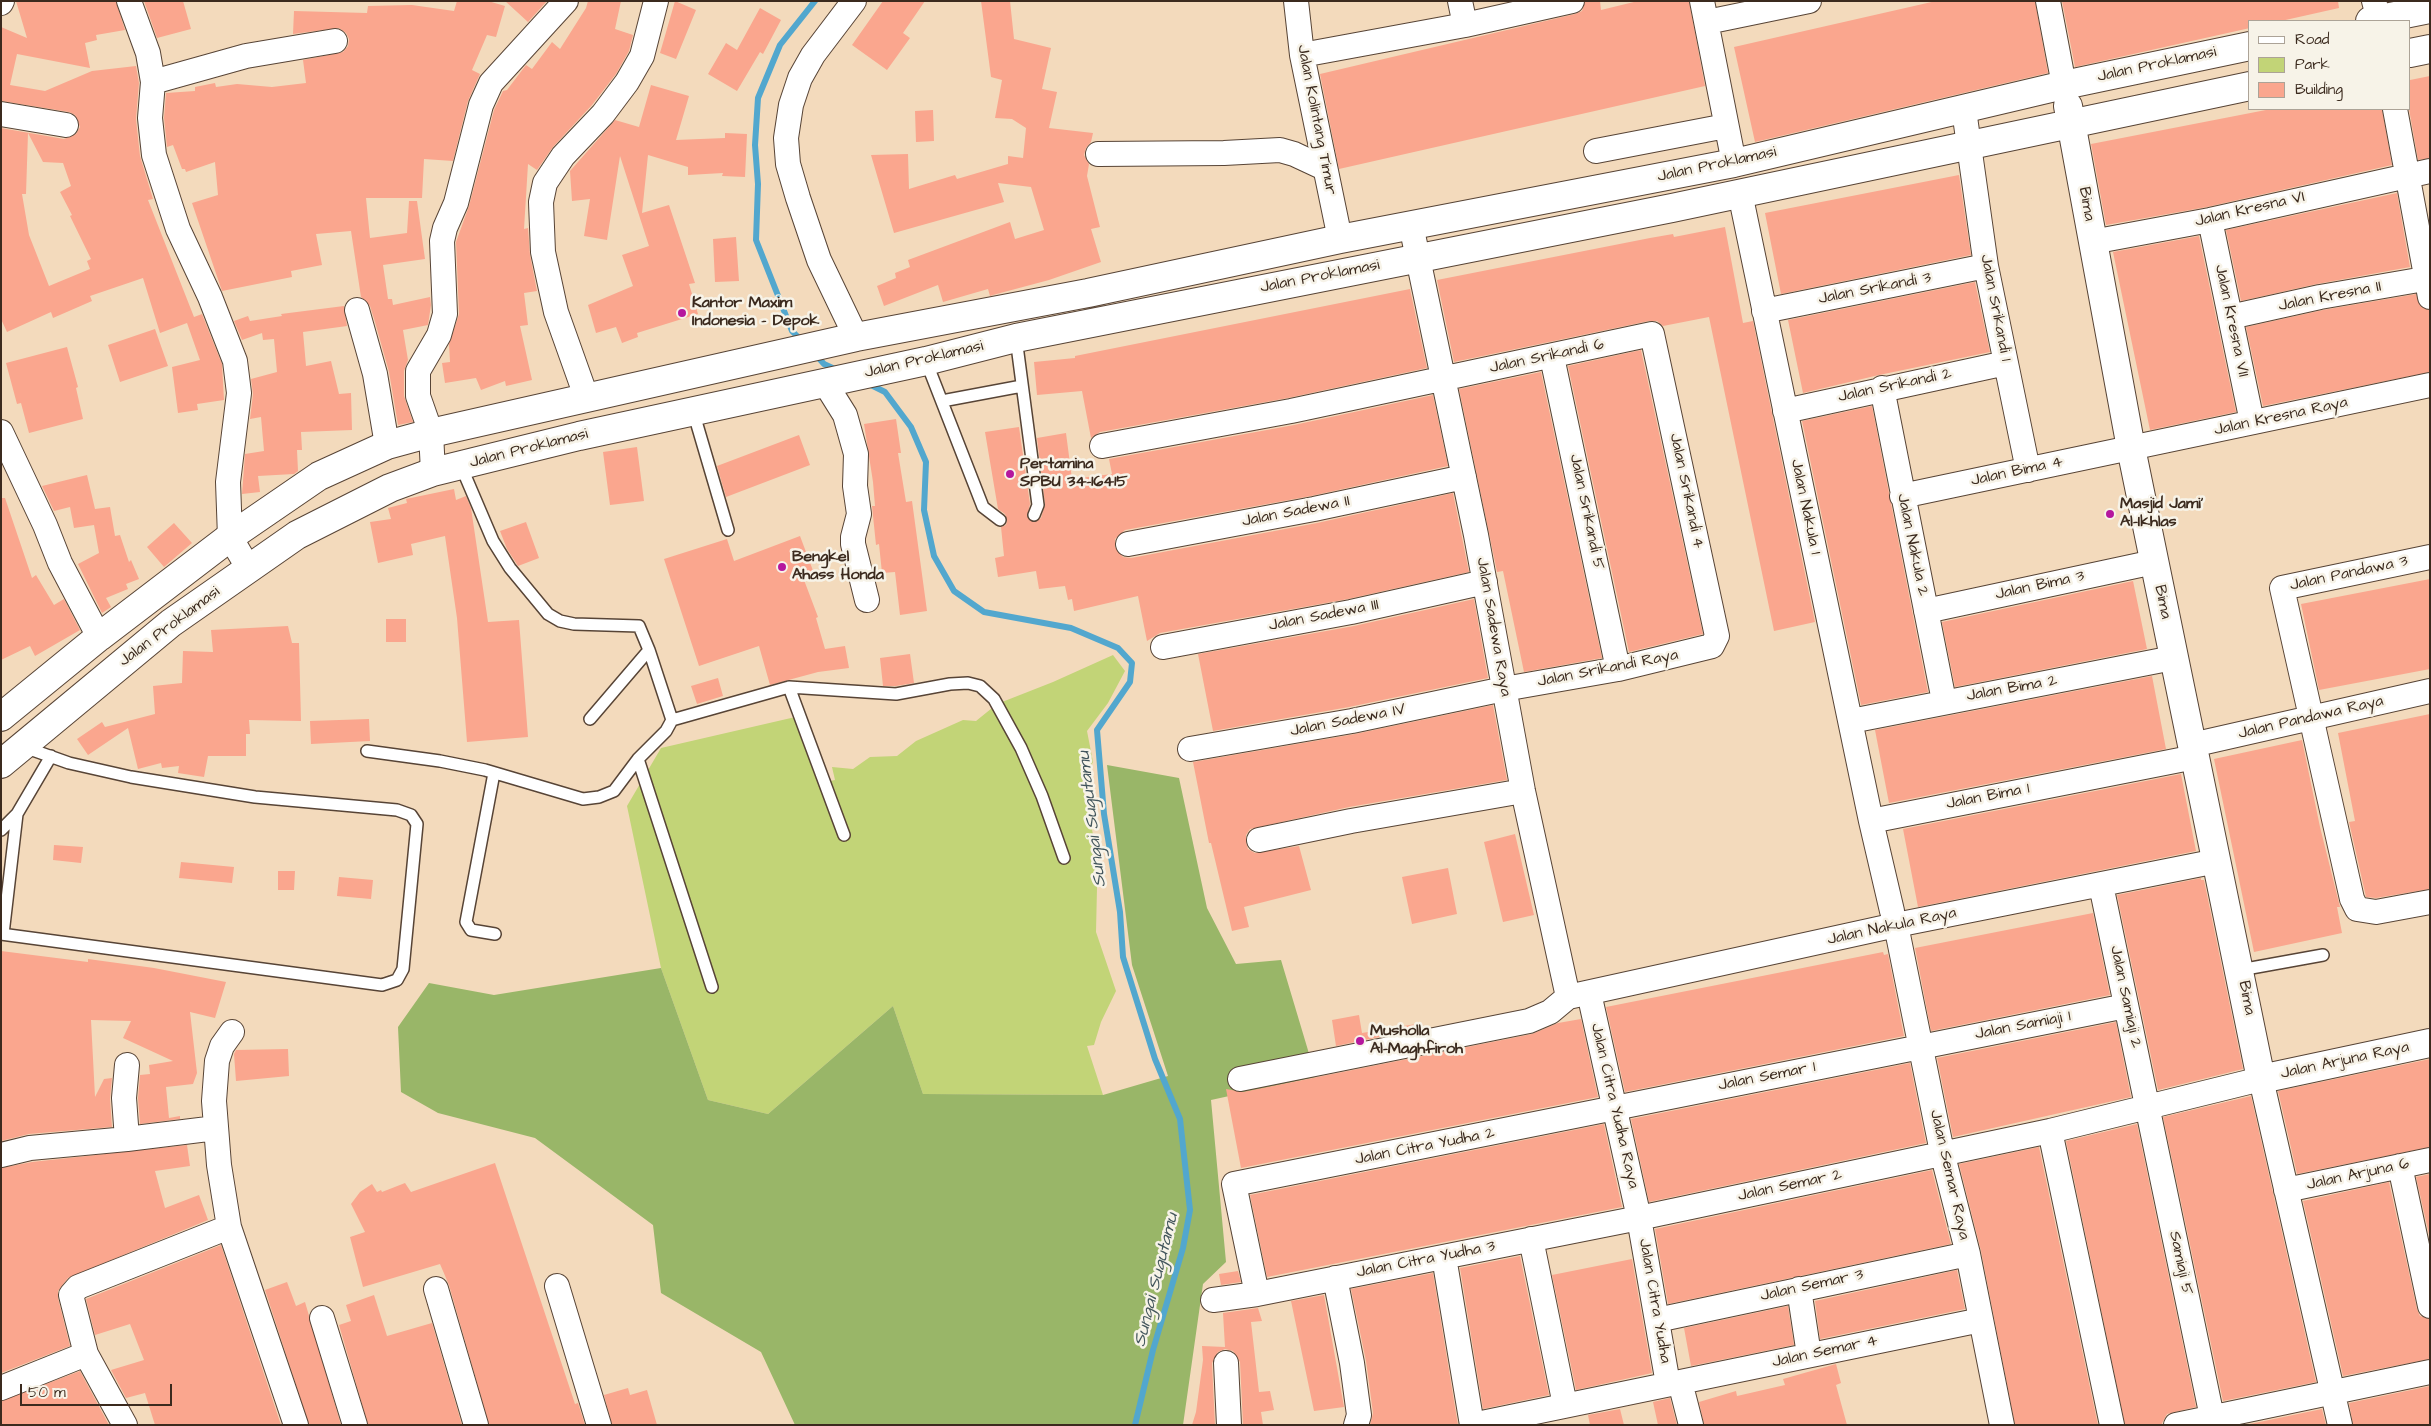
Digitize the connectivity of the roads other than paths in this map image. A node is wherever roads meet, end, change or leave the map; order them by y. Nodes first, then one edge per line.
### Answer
1 (129, 1) edge
2 (566, 1) edge
3 (656, 1) edge
4 (854, 1) edge
5 (1296, 1) edge
6 (1460, 1) edge
7 (1572, 1) edge
8 (1809, 1) edge
9 (2048, 1) edge
10 (2430, 9) edge
11 (1704, 11) edge
12 (2374, 14) edge
13 (1465, 25) junction
14 (335, 41) dead end
15 (2248, 46) edge
16 (2430, 49) edge
17 (2411, 53) edge
18 (1302, 55) junction
19 (152, 82) junction
20 (2064, 85) junction
21 (2248, 86) edge
22 (1964, 110) junction
23 (2395, 110) edge
24 (1, 114) edge
25 (2071, 123) junction
26 (66, 126) dead end
27 (1726, 126) junction
28 (1969, 145) junction
29 (1596, 151) dead end
30 (1098, 154) dead end
31 (1734, 163) junction
32 (1324, 168) junction
33 (2418, 173) edge
34 (1740, 194) junction
35 (2210, 220) junction
36 (1411, 225) junction
37 (1340, 239) junction
38 (2092, 242) junction
39 (1417, 258) junction
40 (1986, 266) junction
41 (2428, 284) edge
42 (357, 310) dead end
43 (1764, 311) junction
44 (2230, 318) junction
45 (1652, 334) joint
46 (1016, 338) junction
47 (848, 340) junction
48 (1552, 356) junction
49 (926, 361) junction
50 (2006, 363) junction
51 (1442, 378) junction
52 (829, 382) junction
53 (2430, 385) edge
54 (1022, 386) junction
55 (1882, 388) junction
56 (587, 399) junction
57 (942, 401) junction
58 (693, 411) junction
59 (1785, 411) junction
60 (2252, 422) junction
61 (1, 432) edge
62 (431, 433) junction
63 (388, 445) junction
64 (1102, 446) dead end
65 (2131, 448) junction
66 (461, 466) junction
67 (2028, 470) junction
68 (433, 472) junction
69 (1464, 478) junction
70 (1902, 496) junction
71 (1034, 515) dead end
72 (1000, 520) dead end
73 (728, 530) dead end
74 (230, 537) junction
75 (1128, 544) dead end
76 (2430, 557) edge
77 (2154, 562) junction
78 (248, 569) junction
79 (1485, 582) junction
80 (867, 600) dead end
81 (1926, 611) junction
82 (99, 637) junction
83 (1712, 646) joint
84 (1163, 647) dead end
85 (650, 650) junction
86 (2174, 658) junction
87 (1618, 668) junction
88 (789, 687) junction
89 (1504, 689) junction
90 (2430, 691) edge
91 (1944, 701) junction
92 (1, 717) edge
93 (590, 718) dead end
94 (2310, 718) junction
95 (672, 720) junction
96 (1852, 721) junction
97 (23, 746) junction
98 (1190, 749) dead end
99 (367, 751) dead end
100 (2194, 751) junction
101 (51, 756) junction
102 (638, 759) junction
103 (1, 764) edge
104 (494, 773) junction
105 (1523, 791) junction
106 (17, 814) junction
107 (1871, 821) junction
108 (1, 830) edge
109 (844, 836) dead end
110 (1259, 840) dead end
111 (1064, 858) dead end
112 (2217, 861) junction
113 (2101, 885) junction
114 (2430, 902) edge
115 (1894, 918) junction
116 (2, 934) edge
117 (495, 934) dead end
118 (2323, 955) dead end
119 (2240, 970) junction
120 (712, 987) dead end
121 (1578, 995) junction
122 (2126, 1006) junction
123 (232, 1032) dead end
124 (2430, 1043) edge
125 (1920, 1046) junction
126 (127, 1065) dead end
127 (1240, 1079) dead end
128 (2261, 1079) junction
129 (1614, 1107) junction
130 (2148, 1108) junction
131 (216, 1128) junction
132 (2050, 1131) junction
133 (128, 1139) junction
134 (1942, 1152) junction
135 (1, 1155) edge
136 (2430, 1160) edge
137 (2400, 1166) junction
138 (2286, 1190) junction
139 (1639, 1218) junction
140 (229, 1228) junction
141 (1531, 1239) junction
142 (1968, 1254) junction
143 (1444, 1257) junction
144 (2425, 1261) edge
145 (1335, 1278) junction
146 (557, 1286) dead end
147 (436, 1289) dead end
148 (1799, 1289) junction
149 (1257, 1294) junction
150 (1213, 1300) dead end
151 (2430, 1306) edge
152 (322, 1318) dead end
153 (1657, 1320) junction
154 (1981, 1320) junction
155 (86, 1354) junction
156 (1809, 1355) junction
157 (1226, 1363) dead end
158 (2430, 1372) edge
159 (1674, 1383) junction
160 (1, 1388) edge
161 (2334, 1392) junction
162 (1565, 1405) junction
163 (2212, 1417) junction
164 (125, 1425) edge
165 (296, 1425) edge
166 (355, 1425) edge
167 (476, 1425) edge
168 (599, 1425) edge
169 (1229, 1425) edge
170 (1356, 1425) edge
171 (1691, 1425) edge
172 (2002, 1425) edge
173 (2112, 1425) edge
174 (2176, 1425) edge
175 (2340, 1425) edge

1 - 19 street
2 - 62 street
3 - 56 street
4 - 47 street
5 - 18 street, Jalan Kolintang Timur
6 - 13 street
7 - 13 street
8 - 11 street
9 - 20 street
10 - 12 street
11 - 27 street
13 - 18 street
14 - 19 street
15 - 20 street, Jalan Proklamasi
16 - 17 street
18 - 32 street, Jalan Kolintang Timur
19 - 74 street
20 - 22 street, Jalan Proklamasi
20 - 25 street
21 - 25 street, Jalan Proklamasi
22 - 28 street
22 - 31 street, Jalan Proklamasi
23 - 33 street
24 - 26 street
25 - 28 street, Jalan Proklamasi
25 - 38 street, Bima
27 - 29 street
27 - 31 street
28 - 34 street, Jalan Proklamasi
28 - 40 street, Jalan Srikandi 1
30 - 32 street
31 - 36 street, Jalan Proklamasi
32 - 37 street, Jalan Kolintang Timur
33 - 35 street, Jalan Kresna VI
33 - 41 street
34 - 39 street, Jalan Proklamasi
34 - 43 street, Jalan Nakula 1
35 - 38 street, Jalan Kresna VI
35 - 44 street, Jalan Kresna VII
36 - 37 street, Jalan Proklamasi
36 - 39 street
37 - 47 street, Jalan Proklamasi
38 - 65 street, Bima
39 - 46 street, Jalan Proklamasi
39 - 51 street, Jalan Sadewa Raya
40 - 43 street, Jalan Srikandi 3
40 - 50 street, Jalan Srikandi 1
41 - 44 street, Jalan Kresna II
42 - 63 street
43 - 59 street, Jalan Nakula 1
44 - 60 street, Jalan Kresna VII
45 - 48 street, Jalan Srikandi 6
45 - 83 street, Jalan Srikandi 4
46 - 49 street, Jalan Proklamasi
46 - 54 lane
47 - 56 street, Jalan Proklamasi
48 - 51 street, Jalan Srikandi 6
48 - 87 street, Jalan Srikandi 5
49 - 52 street, Jalan Proklamasi
49 - 57 lane
50 - 55 street, Jalan Srikandi 2
50 - 67 street, Jalan Srikandi 1
51 - 64 street, Jalan Srikandi 6
51 - 69 street, Jalan Sadewa Raya
52 - 58 street, Jalan Proklamasi
52 - 80 street
53 - 60 street, Jalan Kresna Raya
54 - 57 lane
54 - 71 lane
55 - 59 street, Jalan Srikandi 2
55 - 70 street, Jalan Nakula 2
56 - 62 street, Jalan Proklamasi
57 - 72 lane
58 - 66 street, Jalan Proklamasi
58 - 73 lane
59 - 96 street, Jalan Nakula 1
60 - 65 street, Jalan Kresna Raya
61 - 82 street
62 - 63 street, Jalan Proklamasi
62 - 68 street
63 - 74 street, Jalan Proklamasi
65 - 67 street, Jalan Bima 4
65 - 77 street, Bima
66 - 68 street, Jalan Proklamasi
66 - 85 lane
67 - 70 street, Jalan Bima 4
68 - 78 street, Jalan Proklamasi
69 - 75 street, Jalan Sadewa II
69 - 79 street, Jalan Sadewa Raya
70 - 81 street, Jalan Nakula 2
74 - 78 street
74 - 82 street, Jalan Proklamasi
76 - 94 street, Jalan Pandawa 3
77 - 81 street, Jalan Bima 3
77 - 86 street, Bima
78 - 97 street, Jalan Proklamasi
79 - 84 street, Jalan Sadewa III
79 - 89 street, Jalan Sadewa Raya
81 - 91 street, Jalan Nakula 2
82 - 92 street, Jalan Proklamasi
83 - 87 street, Jalan Srikandi Raya
85 - 93 lane
85 - 95 lane
86 - 91 street, Jalan Bima 2
86 - 100 street, Bima
87 - 89 street, Jalan Srikandi Raya
88 - 95 lane
88 - 109 lane
88 - 111 lane
89 - 98 street, Jalan Sadewa IV
89 - 105 street, Jalan Sadewa Raya
90 - 94 street, Jalan Pandawa Raya
91 - 96 street, Jalan Bima 2
94 - 100 street, Jalan Pandawa Raya
94 - 114 street
95 - 102 lane
96 - 107 street, Jalan Nakula 1
97 - 101 lane
97 - 103 street, Jalan Proklamasi
99 - 104 lane
100 - 107 street, Jalan Bima 1
100 - 112 street, Bima
101 - 106 lane
101 - 116 lane
102 - 104 lane
102 - 120 lane
104 - 117 lane
105 - 110 street
105 - 121 street, Jalan Sadewa Raya
106 - 108 lane
106 - 116 lane
107 - 115 street
112 - 113 street, Jalan Nakula Raya
112 - 119 street, Bima
113 - 115 street, Jalan Nakula Raya
113 - 122 street, Jalan Samiaji 2
115 - 121 street, Jalan Nakula Raya
115 - 125 street, Jalan Semar Raya
118 - 119 lane
119 - 128 street, Bima
121 - 127 street
121 - 129 street, Jalan Citra Yudha Raya
122 - 125 street, Jalan Samiaji 1
122 - 130 street, Jalan Samiaji 2
123 - 131 street
124 - 128 street, Jalan Arjuna Raya
125 - 129 street, Jalan Semar 1
125 - 134 street, Jalan Semar Raya
126 - 133 street
128 - 130 street, Jalan Semar 2
128 - 138 street
129 - 139 street, Jalan Citra Yudha Raya
129 - 149 street, Jalan Citra Yudha 2
130 - 132 street, Jalan Semar 2
130 - 163 street, Samiaji 5
131 - 133 street
131 - 140 street
132 - 134 street, Jalan Semar 2
132 - 173 street
133 - 135 street
134 - 139 street, Jalan Semar 2
134 - 142 street, Jalan Semar Raya
136 - 137 street, Jalan Arjuna 6
137 - 138 street, Jalan Arjuna 6
137 - 144 street
138 - 161 street
139 - 141 street, Jalan Citra Yudha 3
139 - 153 street, Jalan Citra Yudha
140 - 155 street
140 - 165 street
141 - 143 street, Jalan Citra Yudha 3
141 - 162 street
142 - 148 street, Jalan Semar 3
142 - 154 street, Jalan Semar Raya
143 - 145 street, Jalan Citra Yudha 3
143 - 162 street, Jalan Semar 4
144 - 151 street
145 - 149 street, Jalan Citra Yudha 3
145 - 170 street
146 - 168 street
147 - 167 street
148 - 153 street, Jalan Semar 3
148 - 156 street
149 - 150 street, Jalan Citra Yudha 3
152 - 166 street
153 - 159 street, Jalan Citra Yudha
154 - 156 street, Jalan Semar 4
154 - 172 street, Jalan Semar Raya
155 - 160 street
155 - 164 street
156 - 159 street, Jalan Semar 4
157 - 169 street
158 - 161 street
159 - 162 street, Jalan Semar 4
159 - 171 street, Jalan Citra Yudha
161 - 163 street
161 - 175 street
163 - 174 street

